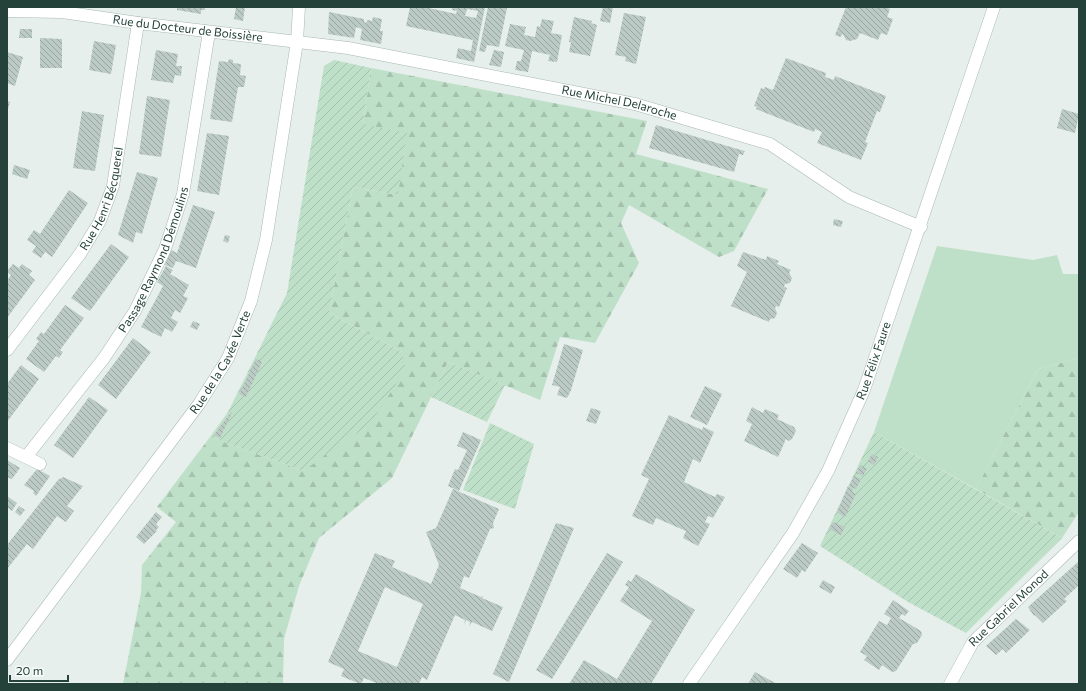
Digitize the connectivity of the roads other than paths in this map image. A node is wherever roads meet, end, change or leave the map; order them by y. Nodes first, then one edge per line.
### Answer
1 (300, 7) edge
2 (994, 7) edge
3 (7, 11) edge
4 (138, 23) junction
5 (209, 32) junction
6 (297, 42) junction
7 (920, 227) junction
8 (7, 350) edge
9 (7, 448) edge
10 (26, 457) junction
11 (40, 464) dead end
12 (1079, 541) edge
13 (7, 660) edge
14 (688, 684) edge
15 (950, 684) edge

1 - 6 street, Rue de la Cavée Verte
2 - 7 street, Rue Félix Faure
3 - 4 street, Rue du Docteur de Boissière
4 - 5 street, Rue du Docteur de Boissière
4 - 8 street, Rue Henri Bécquerel
5 - 6 street, Rue du Docteur de Boissière
5 - 10 street, Passage Raymond Démoulins
6 - 7 street, Rue Michel Delaroche
6 - 13 street, Rue de la Cavée Verte
7 - 14 street, Rue Félix Faure
9 - 10 street
10 - 11 street
12 - 15 street, Rue Gabriel Monod

